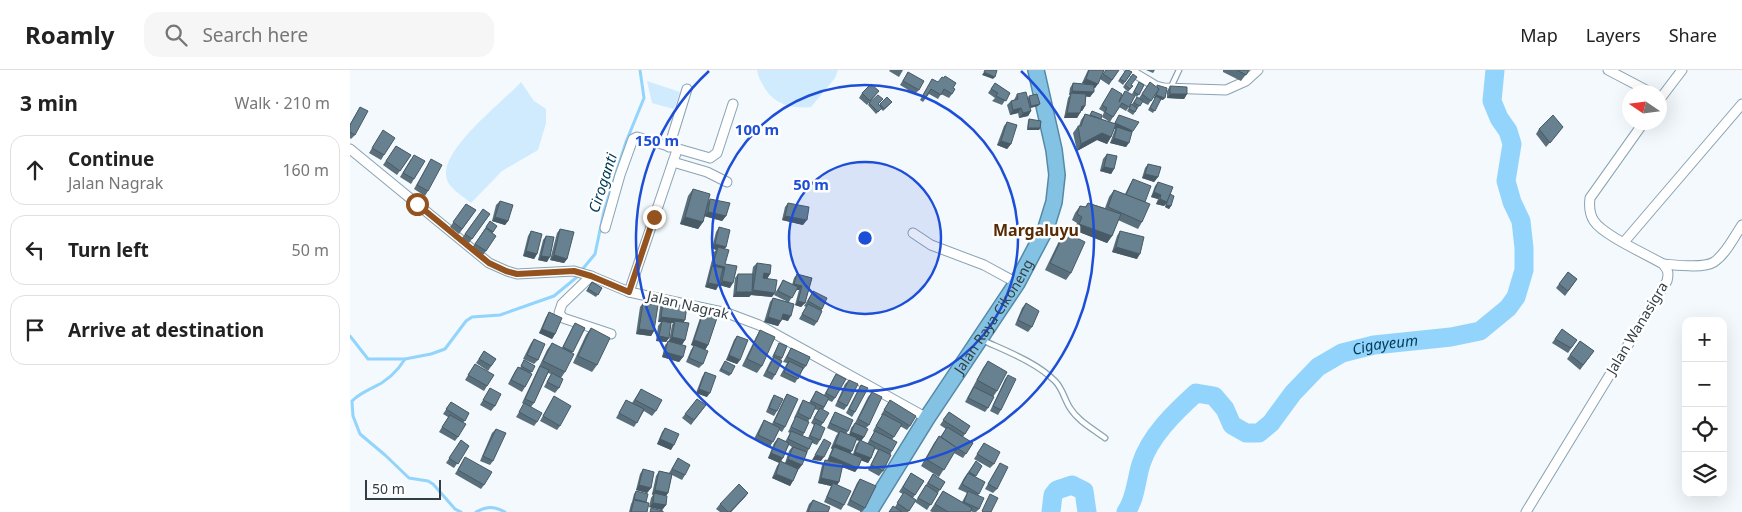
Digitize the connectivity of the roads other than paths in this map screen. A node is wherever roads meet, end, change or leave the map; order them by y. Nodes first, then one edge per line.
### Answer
1 (1036, 70) edge
2 (1129, 70) edge
3 (1258, 70) edge
4 (1608, 70) edge
5 (1682, 70) edge
6 (1177, 71) edge
7 (1637, 85) edge
8 (687, 89) dead end
9 (1170, 89) junction
10 (1667, 89) edge
11 (734, 104) dead end
12 (1742, 104) edge
13 (1638, 130) edge
14 (673, 148) junction
15 (350, 149) edge
16 (710, 158) junction
17 (673, 162) junction
18 (707, 172) junction
19 (727, 182) dead end
20 (1742, 225) edge
21 (606, 228) dead end
22 (914, 233) dead end
23 (1624, 242) junction
24 (1663, 264) junction
25 (591, 276) junction
26 (1017, 283) junction
27 (629, 292) junction
28 (611, 334) dead end
29 (981, 339) junction
30 (927, 418) junction
31 (1105, 438) dead end
32 (869, 512) edge
33 (1526, 512) edge

1 - 26 highway, Jalan Raya Cikoneng
2 - 9 street
3 - 9 street
4 - 7 street
5 - 10 street
6 - 9 lane
8 - 14 street
11 - 16 street
12 - 23 street
13 - 23 street, Jalan Wanasigra
14 - 16 street
14 - 17 street
14 - 21 street
15 - 25 street, Jalan Nagrak
16 - 18 street
17 - 18 street
17 - 27 street
18 - 19 street
20 - 24 street
22 - 26 street
23 - 24 street, Jalan Wanasigra
24 - 33 street, Jalan Wanasigra
25 - 27 street, Jalan Nagrak
25 - 28 street
26 - 29 highway, Jalan Raya Cikoneng
27 - 30 street, Jalan Nagrak
29 - 30 highway, Jalan Raya Cikoneng
29 - 31 lane
30 - 32 highway, Jalan Raya Cikoneng

